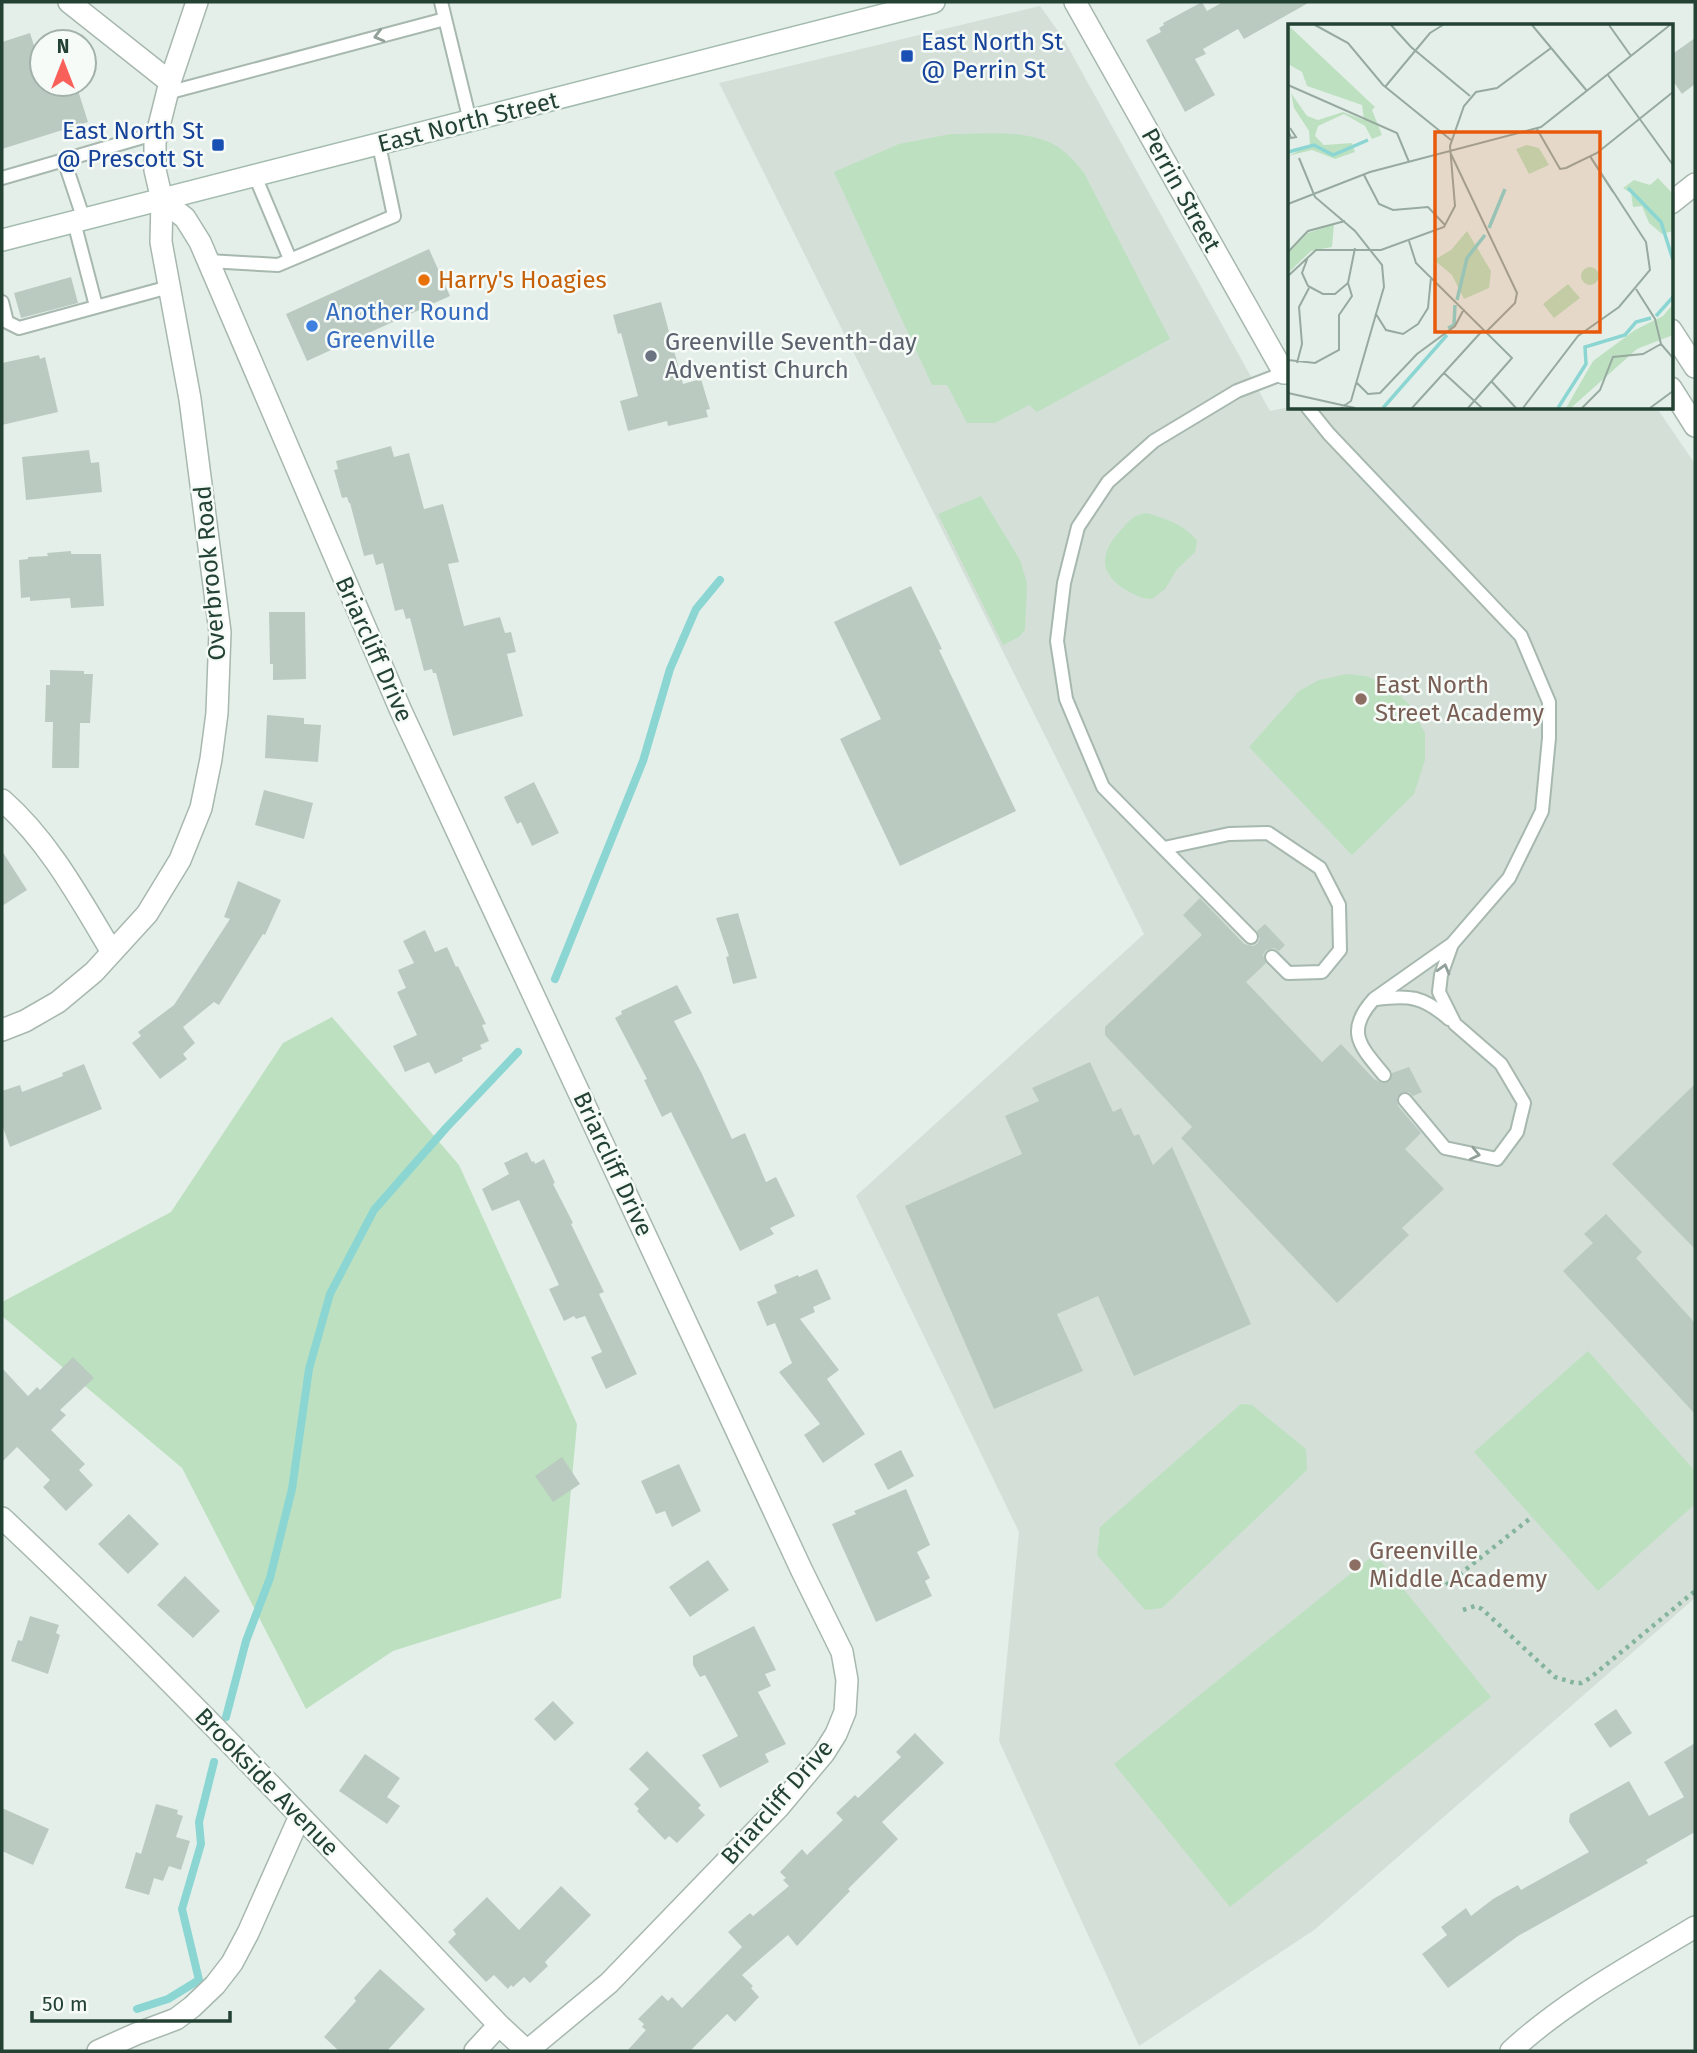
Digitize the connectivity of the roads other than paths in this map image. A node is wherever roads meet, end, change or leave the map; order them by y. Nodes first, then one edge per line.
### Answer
1 (69, 2) edge
2 (197, 2) edge
3 (441, 2) edge
4 (934, 2) edge
5 (1075, 2) edge
6 (445, 19) junction
7 (169, 88) junction
8 (470, 121) junction
9 (157, 133) junction
10 (379, 145) junction
11 (64, 160) junction
12 (255, 176) junction
13 (2, 178) edge
14 (1695, 184) edge
15 (162, 200) junction
16 (1672, 203) edge
17 (79, 221) junction
18 (2, 239) edge
19 (290, 259) junction
20 (208, 261) junction
21 (169, 287) junction
22 (2, 302) edge
23 (96, 306) junction
24 (1672, 332) edge
25 (1695, 367) edge
26 (1288, 375) edge
27 (1672, 390) edge
28 (1310, 410) edge
29 (1695, 426) edge
30 (2, 800) edge
31 (1164, 848) junction
32 (1251, 937) dead end
33 (1452, 944) junction
34 (112, 952) junction
35 (1272, 957) dead end
36 (1374, 999) junction
37 (1455, 1024) junction
38 (2, 1030) edge
39 (1384, 1075) dead end
40 (1405, 1100) dead end
41 (2, 1518) edge
42 (300, 1816) junction
43 (1695, 1927) edge
44 (499, 2025) junction
45 (98, 2051) edge
46 (475, 2051) edge
47 (527, 2051) edge
48 (1511, 2051) edge

1 - 7 street
2 - 7 street, Overbrook Road
3 - 6 lane
4 - 8 street, East North Street
5 - 26 street, Perrin Street
6 -> 7 lane
6 - 8 lane
7 - 9 street, Overbrook Road
8 - 10 street, East North Street
9 - 11 lane
9 - 15 street, Overbrook Road
10 - 12 street, East North Street
10 - 19 lane
11 - 13 lane
11 - 17 lane
12 - 15 street, East North Street
12 - 19 lane
14 - 16 street
15 - 17 street, East North Street
15 - 20 street, Briarcliff Drive
15 - 21 street, Overbrook Road
17 - 18 street, East North Street
17 - 23 lane
19 - 20 lane
20 - 47 street, Briarcliff Drive
21 - 23 lane
21 - 34 street, Overbrook Road
22 - 23 lane
24 - 25 street
26 - 31 lane
27 - 29 street
28 - 33 lane
30 - 34 street
31 - 32 lane
31 - 35 lane
33 - 36 lane
37 -> 33 lane
34 - 38 street, Overbrook Road
36 - 37 lane
36 - 39 lane
40 -> 37 lane
41 - 42 street, Brookside Avenue
42 - 44 street, Brookside Avenue
42 - 45 street
43 - 48 street
44 - 46 street
44 - 47 street, Brookside Avenue

